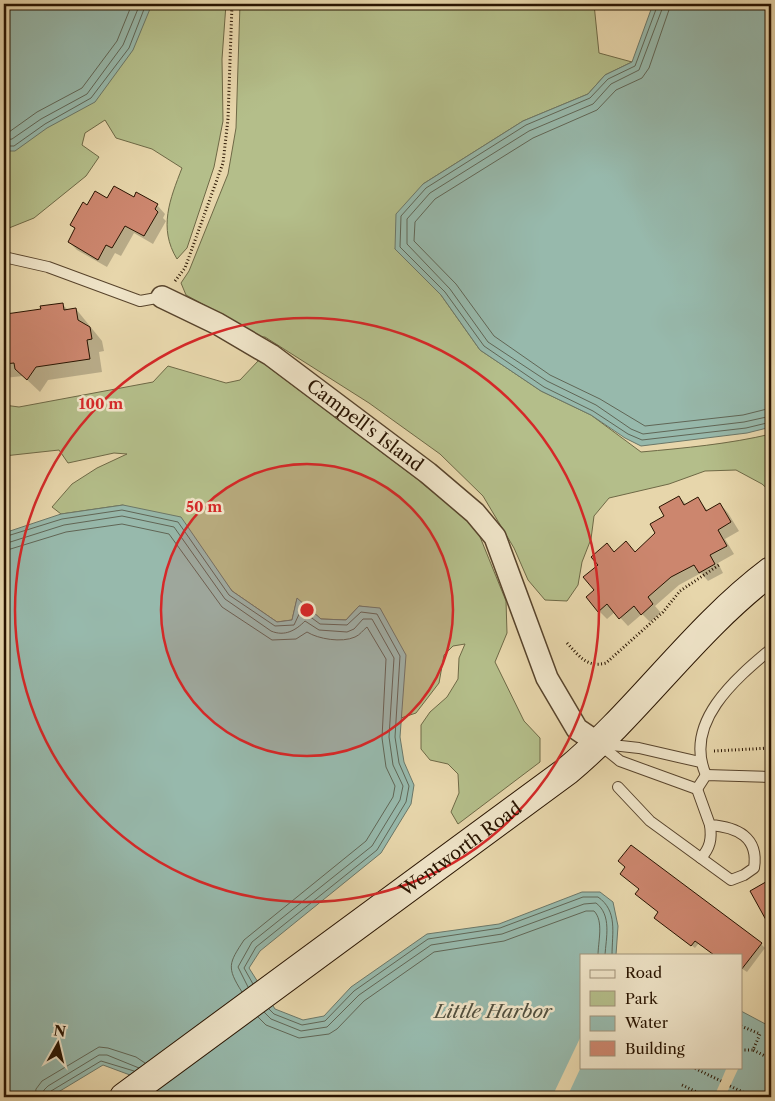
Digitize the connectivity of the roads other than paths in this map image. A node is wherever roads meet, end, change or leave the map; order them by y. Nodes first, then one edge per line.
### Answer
1 (4, 257) edge
2 (162, 298) joint
3 (771, 572) edge
4 (771, 649) edge
5 (600, 744) junction
6 (700, 757) junction
7 (706, 775) junction
8 (771, 777) edge
9 (618, 787) dead end
10 (697, 789) junction
11 (710, 825) junction
12 (701, 858) junction
13 (124, 1097) edge

1 - 2 lane
2 - 5 street, Campell's Island
3 - 5 main road, Wentworth Road
4 - 6 lane
5 - 6 lane
5 - 10 lane
5 - 13 main road, Wentworth Road
6 - 7 lane
7 - 8 lane
7 - 10 lane
9 - 12 lane
10 - 11 lane
11 - 12 lane
11 - 12 lane

